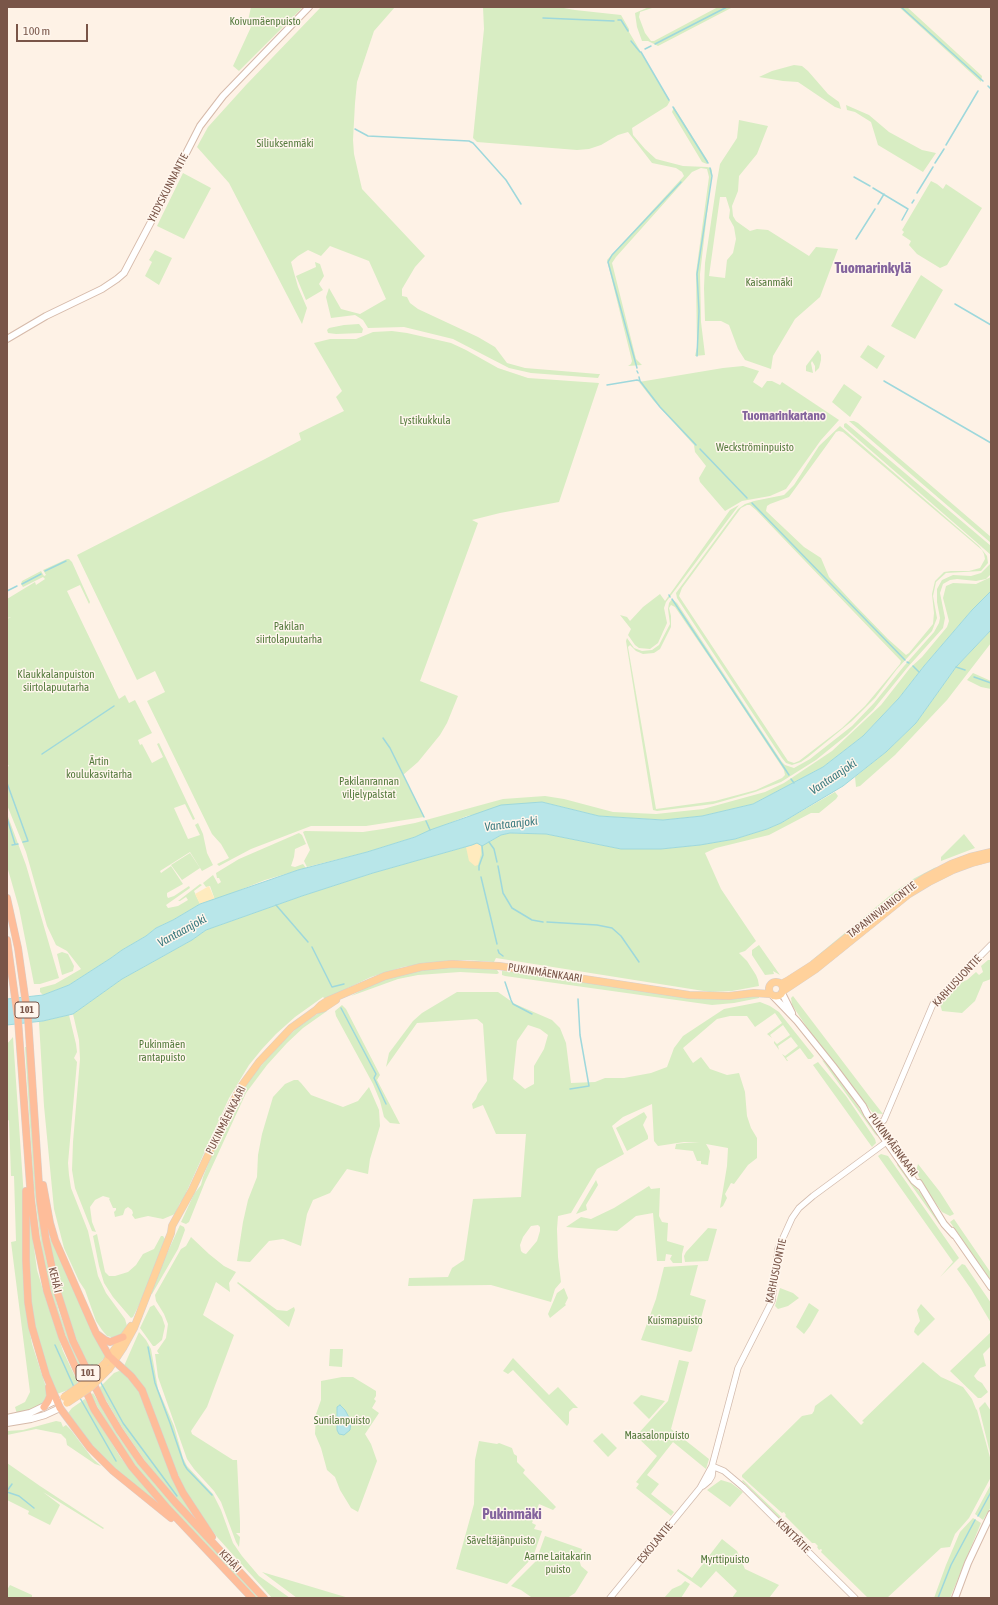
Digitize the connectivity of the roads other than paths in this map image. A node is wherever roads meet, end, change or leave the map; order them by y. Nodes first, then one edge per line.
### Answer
1 (309, 7) edge
2 (7, 339) edge
3 (991, 852) edge
4 (991, 858) edge
5 (7, 898) edge
6 (7, 940) edge
7 (991, 945) edge
8 (782, 989) junction
9 (771, 992) junction
10 (797, 1021) junction
11 (878, 1126) junction
12 (27, 1137) junction
13 (888, 1141) junction
14 (37, 1150) junction
15 (991, 1287) edge
16 (139, 1314) junction
17 (96, 1333) junction
18 (124, 1337) junction
19 (110, 1362) junction
20 (46, 1375) junction
21 (63, 1400) junction
22 (44, 1407) junction
23 (60, 1408) junction
24 (7, 1418) edge
25 (7, 1423) edge
26 (712, 1470) junction
27 (991, 1514) edge
28 (198, 1541) junction
29 (226, 1556) junction
30 (252, 1598) edge
31 (264, 1598) edge
32 (610, 1598) edge
33 (855, 1598) edge
34 (955, 1598) edge

1 - 2 main road, YHDYSKUNNANTIE
3 - 8 main road, TAPANINVAINIONTIE
4 - 8 main road, TAPANINVAINIONTIE
5 - 14 highway, KEHÄ I / 101
6 - 12 highway, KEHÄ I / 101
7 - 11 street, KARHUSUONTIE
8 - 9 main road, PUKINMÄENKAARI
8 - 9 main road, PUKINMÄENKAARI
8 - 10 main road, PUKINMÄENKAARI
9 - 10 main road, PUKINMÄENKAARI
9 - 16 main road, PUKINMÄENKAARI
10 - 11 main road, PUKINMÄENKAARI
11 - 13 main road, PUKINMÄENKAARI
12 - 20 highway
12 - 28 highway, KEHÄ I / 101
13 - 15 main road, PUKINMÄENKAARI
13 - 26 street, KARHUSUONTIE
14 - 17 highway
14 - 29 highway, KEHÄ I / 101
16 - 18 main road, PUKINMÄENKAARI
16 - 19 main road, PUKINMÄENKAARI
17 - 18 highway
17 - 19 highway
18 - 19 main road, PUKINMÄENKAARI
19 - 21 main road, PUKINMÄENKAARI, bridge
19 - 29 highway
20 - 21 highway
20 - 22 highway
21 - 22 main road, PUKINMÄENKAARI
21 - 23 main road, PUKINMÄENKAARI
22 - 24 main road, PUKINMÄENKAARI
23 - 25 main road, PUKINMÄENKAARI
23 - 28 highway
26 - 32 street, ESKOLANTIE
26 - 33 street, KENTTÄTIE
27 - 34 main road
28 - 30 highway, KEHÄ I / 101
29 - 31 highway, KEHÄ I / 101

